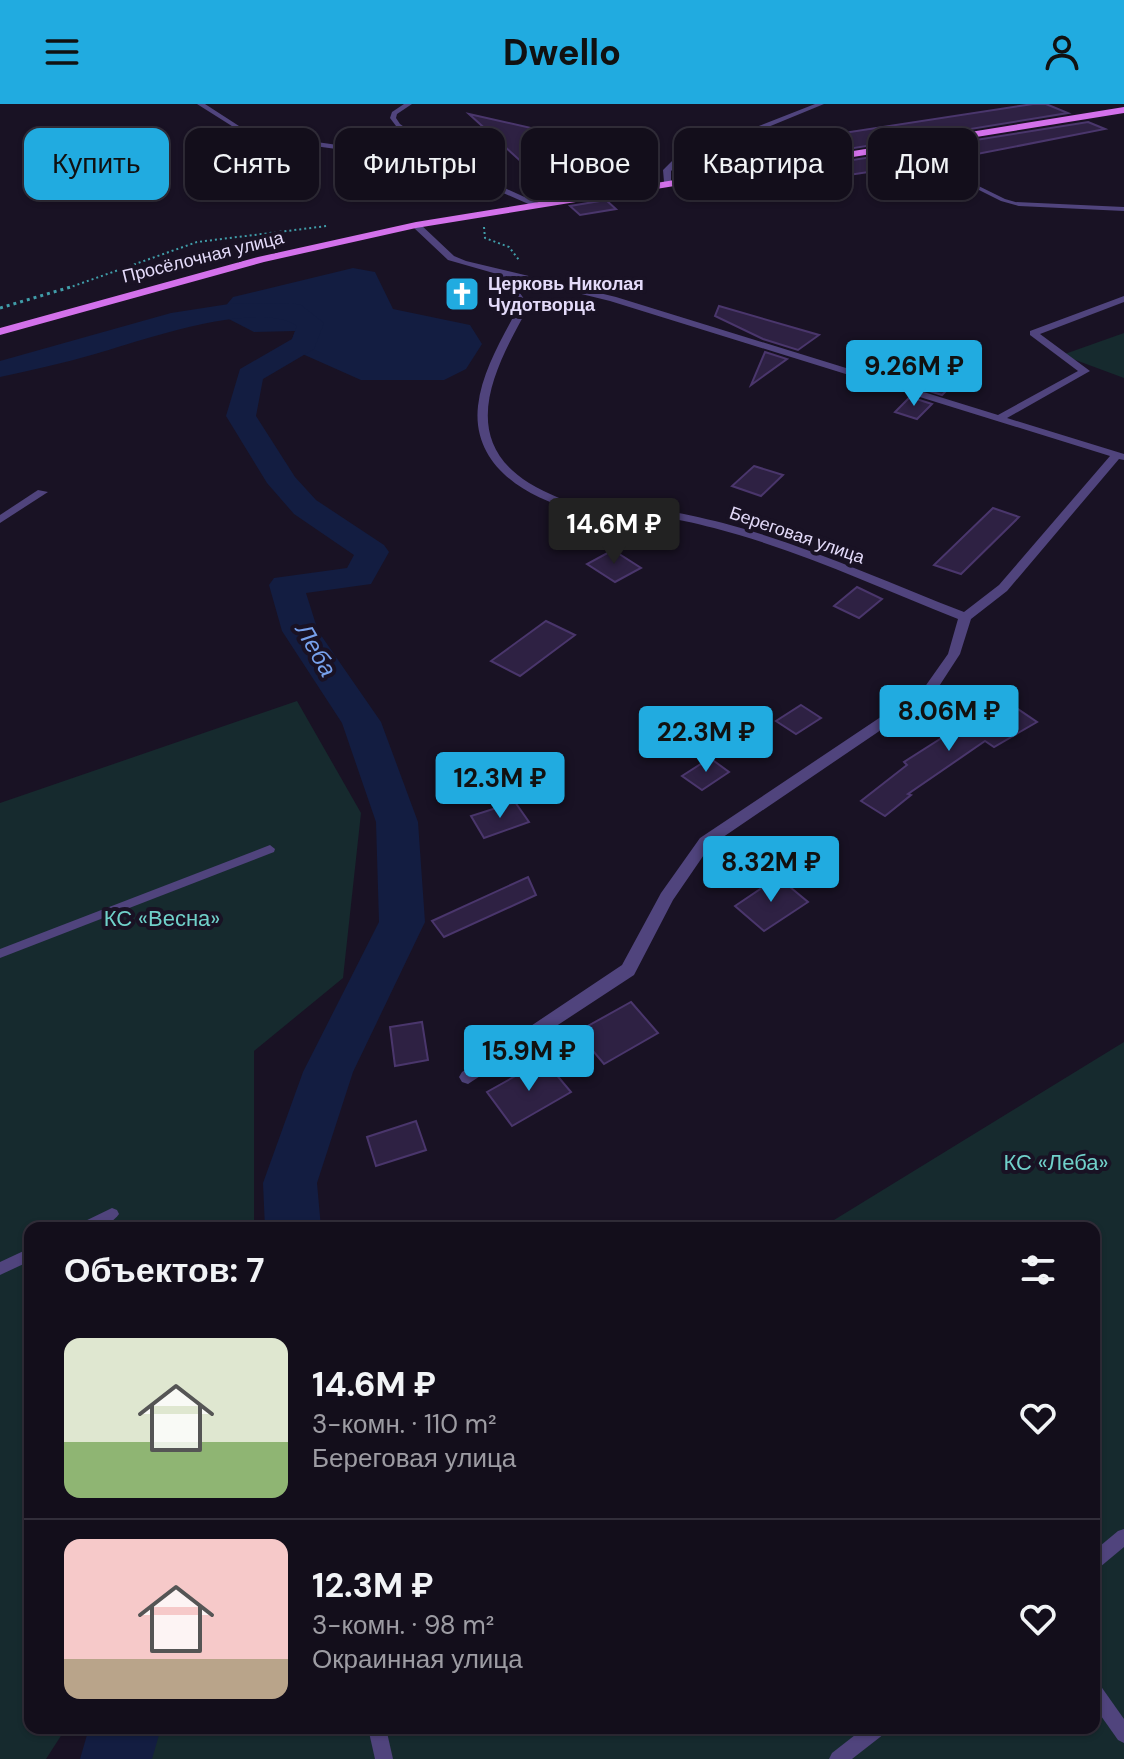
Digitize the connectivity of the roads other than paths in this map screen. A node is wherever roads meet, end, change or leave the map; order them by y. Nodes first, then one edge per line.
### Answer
1 (200, 104) edge
2 (409, 104) edge
3 (795, 104) edge
4 (821, 104) edge
5 (811, 108) junction
6 (1124, 110) edge
7 (402, 128) edge
8 (978, 134) edge
9 (335, 147) edge
10 (868, 151) edge
11 (668, 182) junction
12 (978, 188) edge
13 (505, 191) edge
14 (536, 204) junction
15 (1019, 204) joint
16 (1124, 209) edge
17 (416, 225) junction
18 (501, 273) junction
19 (1124, 299) edge
20 (0, 332) edge
21 (999, 418) junction
22 (1120, 456) edge
23 (42, 492) dead end
24 (0, 520) edge
25 (965, 617) junction
26 (270, 849) dead end
27 (0, 954) edge
28 (468, 1077) dead end
29 (112, 1214) dead end
30 (96, 1222) edge
31 (24, 1257) edge
32 (0, 1269) edge
33 (1124, 1537) edge
34 (1100, 1556) edge
35 (1100, 1700) edge
36 (378, 1734) edge
37 (870, 1734) edge
38 (1124, 1734) edge
39 (384, 1759) edge
40 (838, 1759) edge

1 - 9 street
2 - 7 street
3 - 5 street
4 - 5 street
5 - 11 street
6 - 8 main road, Просёлочная улица
10 - 11 main road, Просёлочная улица
11 - 14 main road, Просёлочная улица
12 - 15 lane
13 - 14 street
14 - 17 main road, Просёлочная улица
15 - 16 street
17 - 18 street
17 - 20 main road, Просёлочная улица
18 - 21 street
18 - 25 street, Береговая улица
19 - 21 street
21 - 22 street
22 - 25 street
23 - 24 street
25 - 28 street
26 - 27 lane
29 - 30 lane
31 - 32 lane
33 - 34 lane
35 - 38 lane
36 - 39 lane
37 - 40 lane

